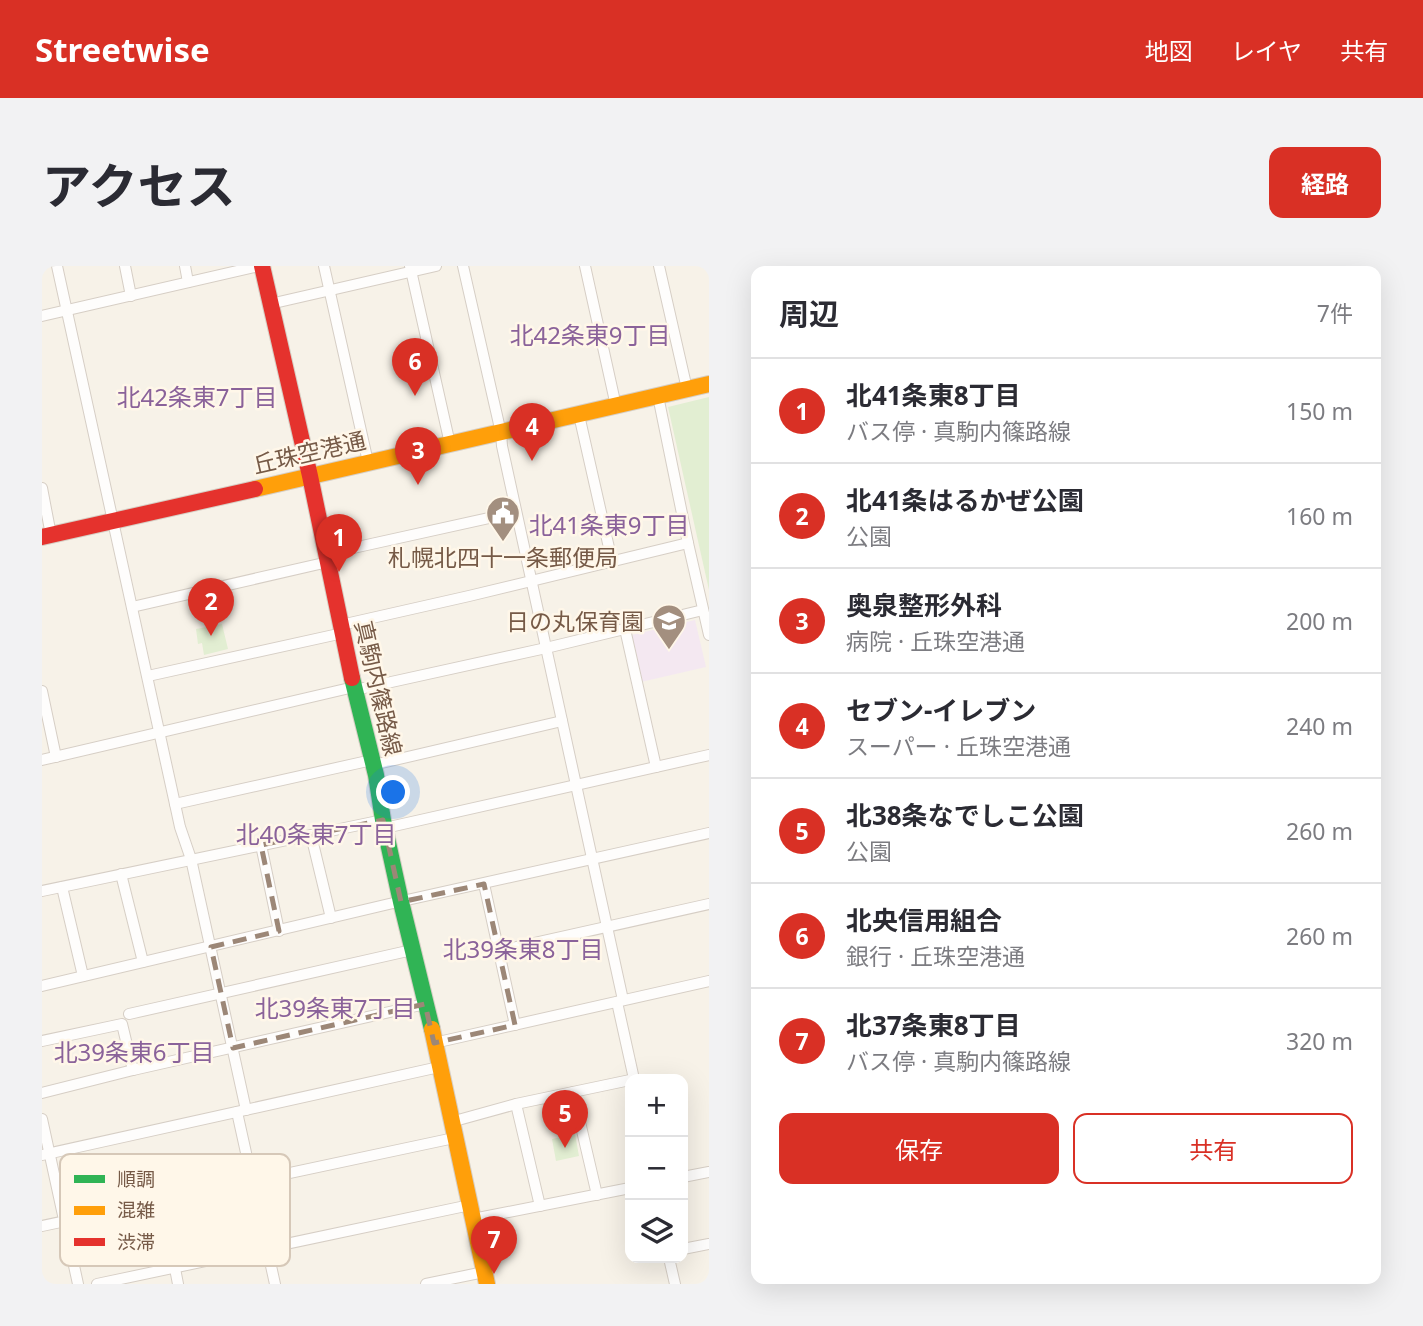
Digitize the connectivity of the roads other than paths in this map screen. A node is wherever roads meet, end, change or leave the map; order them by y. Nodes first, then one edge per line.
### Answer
1 (57, 266) edge
2 (125, 266) edge
3 (185, 266) edge
4 (260, 266) edge
5 (324, 266) edge
6 (436, 266) edge
7 (463, 266) edge
8 (585, 266) edge
9 (659, 266) edge
10 (410, 269) edge
11 (188, 282) junction
12 (329, 292) junction
13 (131, 296) junction
14 (271, 304) junction
15 (67, 310) junction
16 (42, 316) edge
17 (709, 384) edge
18 (687, 389) junction
19 (658, 396) junction
20 (616, 406) junction
21 (579, 415) junction
22 (502, 433) junction
23 (450, 444) junction
24 (368, 462) junction
25 (310, 476) junction
26 (42, 488) edge
27 (516, 512) junction
28 (113, 520) junction
29 (47, 536) edge
30 (688, 543) junction
31 (327, 558) junction
32 (612, 561) junction
33 (531, 580) junction
34 (132, 607) junction
35 (703, 610) junction
36 (342, 629) junction
37 (625, 629) junction
38 (709, 635) edge
39 (546, 648) junction
40 (148, 676) junction
41 (355, 689) junction
42 (42, 691) edge
43 (562, 722) junction
44 (160, 733) junction
45 (709, 755) edge
46 (56, 757) junction
47 (42, 760) edge
48 (373, 762) junction
49 (656, 767) junction
50 (576, 785) junction
51 (175, 804) junction
52 (384, 824) junction
53 (709, 833) edge
54 (311, 835) junction
55 (261, 845) junction
56 (191, 859) junction
57 (592, 859) junction
58 (121, 874) junction
59 (484, 884) junction
60 (62, 887) junction
61 (42, 891) edge
62 (401, 902) junction
63 (709, 904) edge
64 (331, 918) junction
65 (606, 927) junction
66 (279, 931) junction
67 (211, 947) junction
68 (412, 950) junction
69 (499, 951) junction
70 (143, 962) junction
71 (83, 976) junction
72 (709, 981) edge
73 (42, 986) edge
74 (221, 994) junction
75 (620, 1001) junction
76 (425, 1004) junction
77 (129, 1014) dead end
78 (515, 1025) junction
79 (42, 1041) edge
80 (434, 1043) junction
81 (233, 1048) junction
82 (439, 1067) junction
83 (133, 1070) junction
84 (631, 1074) edge
85 (625, 1082) edge
86 (42, 1093) edge
87 (573, 1093) junction
88 (516, 1104) junction
89 (242, 1111) junction
90 (42, 1119) edge
91 (453, 1130) junction
92 (46, 1154) edge
93 (248, 1154) edge
94 (290, 1171) edge
95 (709, 1172) edge
96 (688, 1176) edge
97 (625, 1189) edge
98 (597, 1195) junction
99 (60, 1206) edge
100 (540, 1206) junction
101 (471, 1212) junction
102 (60, 1222) edge
103 (42, 1226) edge
104 (709, 1244) edge
105 (290, 1245) edge
106 (688, 1248) edge
107 (671, 1263) edge
108 (74, 1266) edge
109 (180, 1266) edge
110 (271, 1266) edge
111 (175, 1267) junction
112 (485, 1278) edge
113 (78, 1284) edge
114 (97, 1284) edge
115 (178, 1284) edge
116 (275, 1284) edge
117 (426, 1284) edge
118 (675, 1284) edge

1 - 15 street
2 - 13 street
3 - 11 street
4 - 11 street
4 - 14 main road, 真駒内篠路線
5 - 12 street
6 - 10 street
7 - 22 street
8 - 20 street
9 - 18 street
10 - 12 street
10 - 23 street
11 - 13 street
12 - 14 street
12 - 24 street
13 - 15 street
14 - 25 main road, 真駒内篠路線
15 - 16 street
15 - 28 street
17 - 18 main road, 丘珠空港通
18 - 19 main road, 丘珠空港通
19 - 20 main road, 丘珠空港通
19 - 30 street
20 - 21 main road, 丘珠空港通
21 - 22 main road, 丘珠空港通
21 - 32 street
22 - 23 main road, 丘珠空港通
22 - 27 street
23 - 24 main road, 丘珠空港通
24 - 25 main road, 丘珠空港通
25 - 28 main road, 丘珠空港通
25 - 31 main road, 真駒内篠路線
26 - 29 street
27 - 31 street
27 - 33 street
28 - 29 main road, 丘珠空港通
28 - 34 street
30 - 32 street
30 - 35 street
31 - 34 street
31 - 36 main road, 真駒内篠路線
32 - 33 street
33 - 36 street
33 - 39 street
34 - 40 street
35 - 37 street
35 - 38 street
36 - 40 street
36 - 41 main road, 真駒内篠路線
37 - 39 street
37 - 49 street
39 - 41 street
39 - 43 street
40 - 44 street
41 - 44 street
41 - 48 main road, 真駒内篠路線
42 - 46 street
43 - 48 street
43 - 50 street
44 - 46 street
44 - 51 street
45 - 49 street
46 - 47 street
48 - 51 street
48 - 52 main road, 真駒内篠路線
49 - 50 street
50 - 52 street
50 - 57 street
51 - 56 street
52 - 54 street
52 - 62 main road, 真駒内篠路線
53 - 57 street
54 - 55 street
54 - 64 street
55 - 56 street
55 - 66 street
56 - 58 street
56 - 67 street
57 - 59 street
57 - 65 street
58 - 60 street
58 - 70 street
59 - 62 street
59 - 69 street
60 - 61 street
60 - 71 street
62 - 64 street
62 - 68 main road, 真駒内篠路線
63 - 65 street
64 - 66 street
65 - 69 street
65 - 75 street
66 - 67 street
67 - 70 street
67 - 74 street
68 - 74 street
68 - 76 main road, 真駒内篠路線
69 - 78 street
70 - 71 street
71 - 73 street
72 - 75 street
74 - 77 street
74 - 81 street
75 - 78 street
75 - 84 street
76 - 80 main road, 真駒内篠路線
76 - 81 street
78 - 80 street
79 - 83 street
80 - 82 main road, 真駒内篠路線
81 - 83 street
81 - 89 street
82 - 89 street
82 - 91 main road, 真駒内篠路線
83 - 86 street
85 - 87 street
87 - 88 street
87 - 98 street
88 - 91 street
88 - 100 street
89 - 92 street
89 - 93 street
90 - 92 street
91 - 94 street
91 - 101 main road, 真駒内篠路線
92 - 99 street
95 - 96 street
97 - 98 street
98 - 100 street
100 - 101 street
101 - 105 street
101 - 112 main road, 真駒内篠路線
102 - 103 street
104 - 106 street
107 - 118 street
108 - 113 street
109 - 111 street
110 - 116 street
111 - 114 street
111 - 115 street
112 - 117 street

